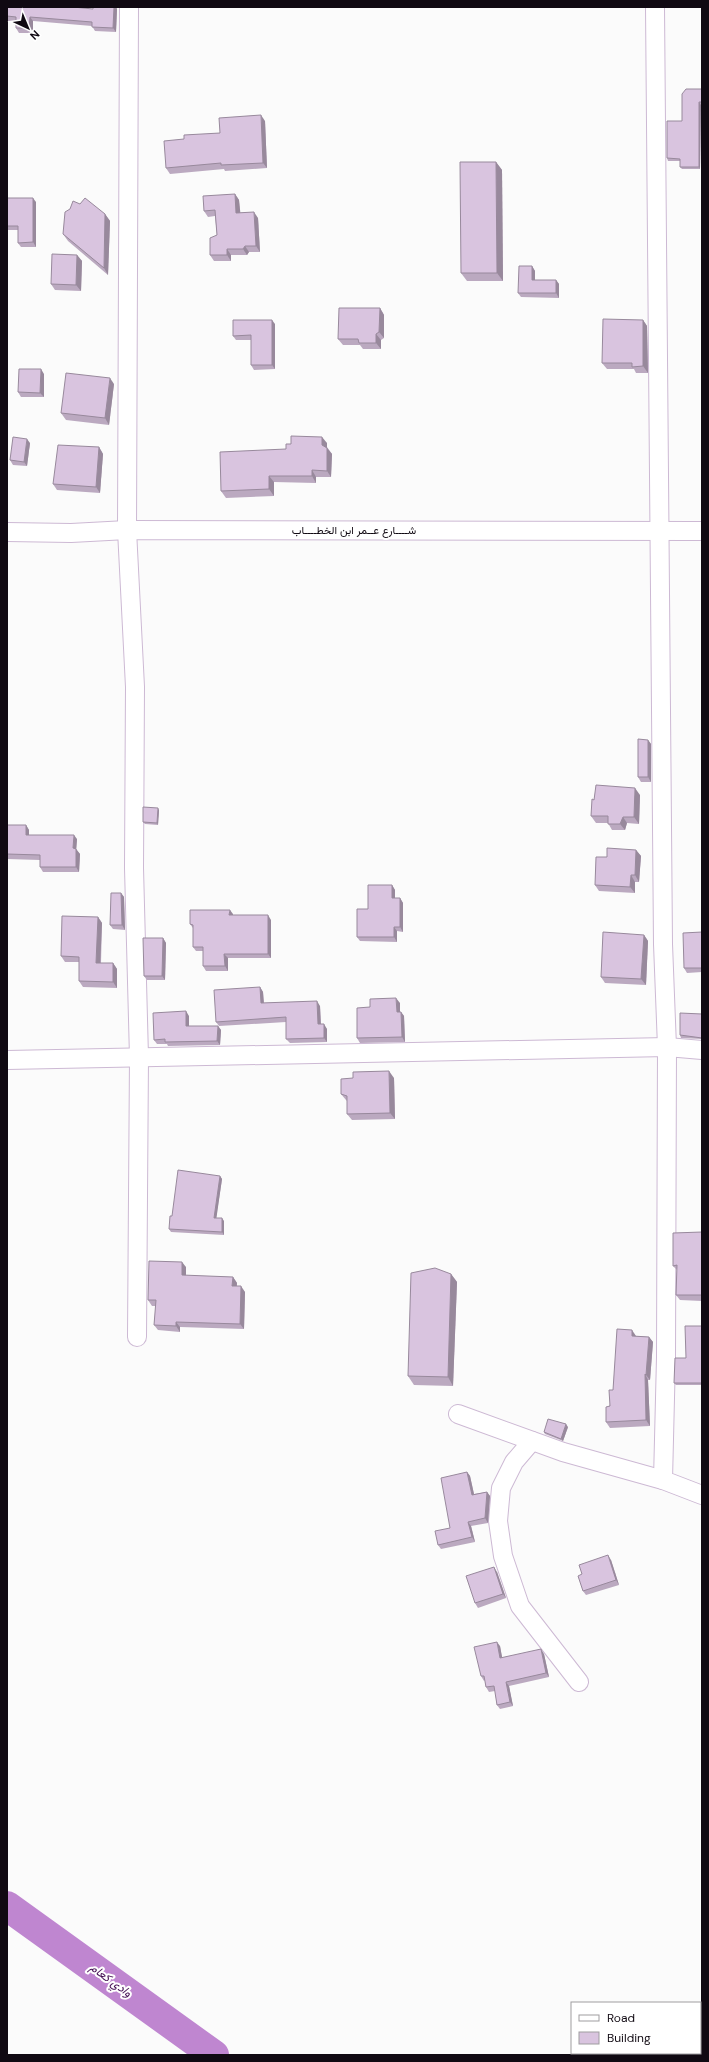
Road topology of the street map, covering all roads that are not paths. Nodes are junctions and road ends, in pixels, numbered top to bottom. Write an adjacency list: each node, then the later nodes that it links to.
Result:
1 (129, 7): 3 (street)
2 (655, 7): 4 (street)
3 (127, 530): 4 (street, شــــارع عــمر ابن الخطــــاب); 6 (street, شــــارع عــمر ابن الخطــــاب); 9 (street)
4 (660, 531): 5 (street, شــــارع عــمر ابن الخطــــاب); 7 (street)
5 (702, 531)
6 (7, 532)
7 (667, 1047): 8 (street); 9 (street); 14 (street)
8 (702, 1050)
9 (139, 1057): 10 (street); 11 (street)
10 (7, 1060)
11 (137, 1337)
12 (458, 1414): 13 (street)
13 (532, 1441): 14 (street); 16 (street)
14 (663, 1480): 15 (street)
15 (702, 1495)
16 (579, 1682)

